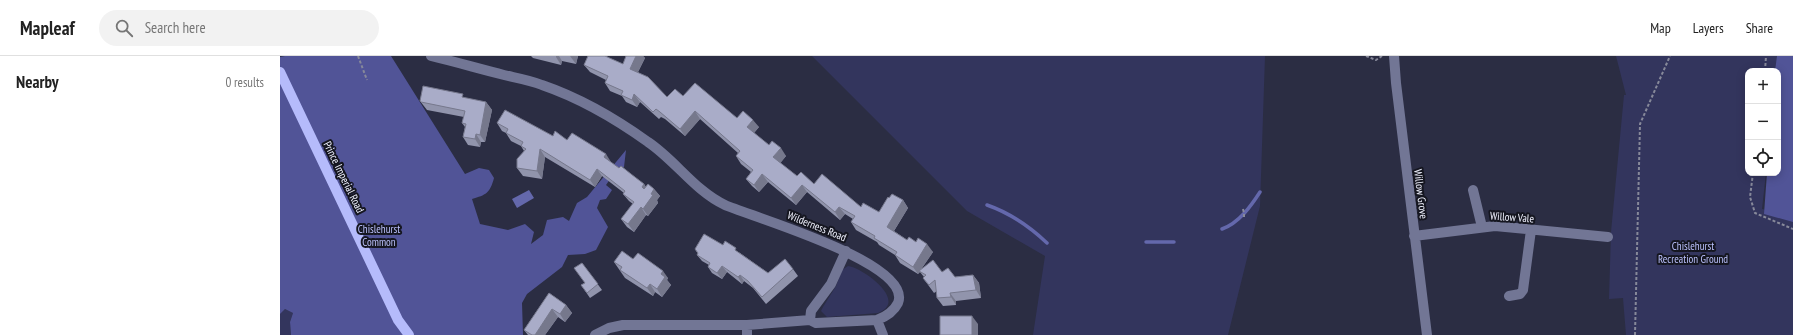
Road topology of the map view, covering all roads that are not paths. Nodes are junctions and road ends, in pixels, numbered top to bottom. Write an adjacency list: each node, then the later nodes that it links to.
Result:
1 (431, 56): 9 (street, Wilderness Road)
2 (1394, 56): 7 (street, Willow Grove)
3 (280, 72): 14 (main road, Prince Imperial Road)
4 (1473, 190): 5 (street)
5 (1482, 227): 6 (street, Willow Vale); 7 (street, Willow Vale)
6 (1531, 230): 8 (street, Willow Vale); 10 (street)
7 (1414, 236): 17 (street, Willow Grove)
8 (1608, 237)
9 (846, 251): 11 (street); 12 (street, Wilderness Road)
10 (1509, 296)
11 (810, 320): 12 (street, Wilderness Road); 13 (street, Wilderness Road)
12 (877, 320): 16 (street)
13 (747, 330): 15 (street, Wilderness Road)
14 (409, 335)
15 (596, 335)
16 (883, 335)
17 (1428, 335)

